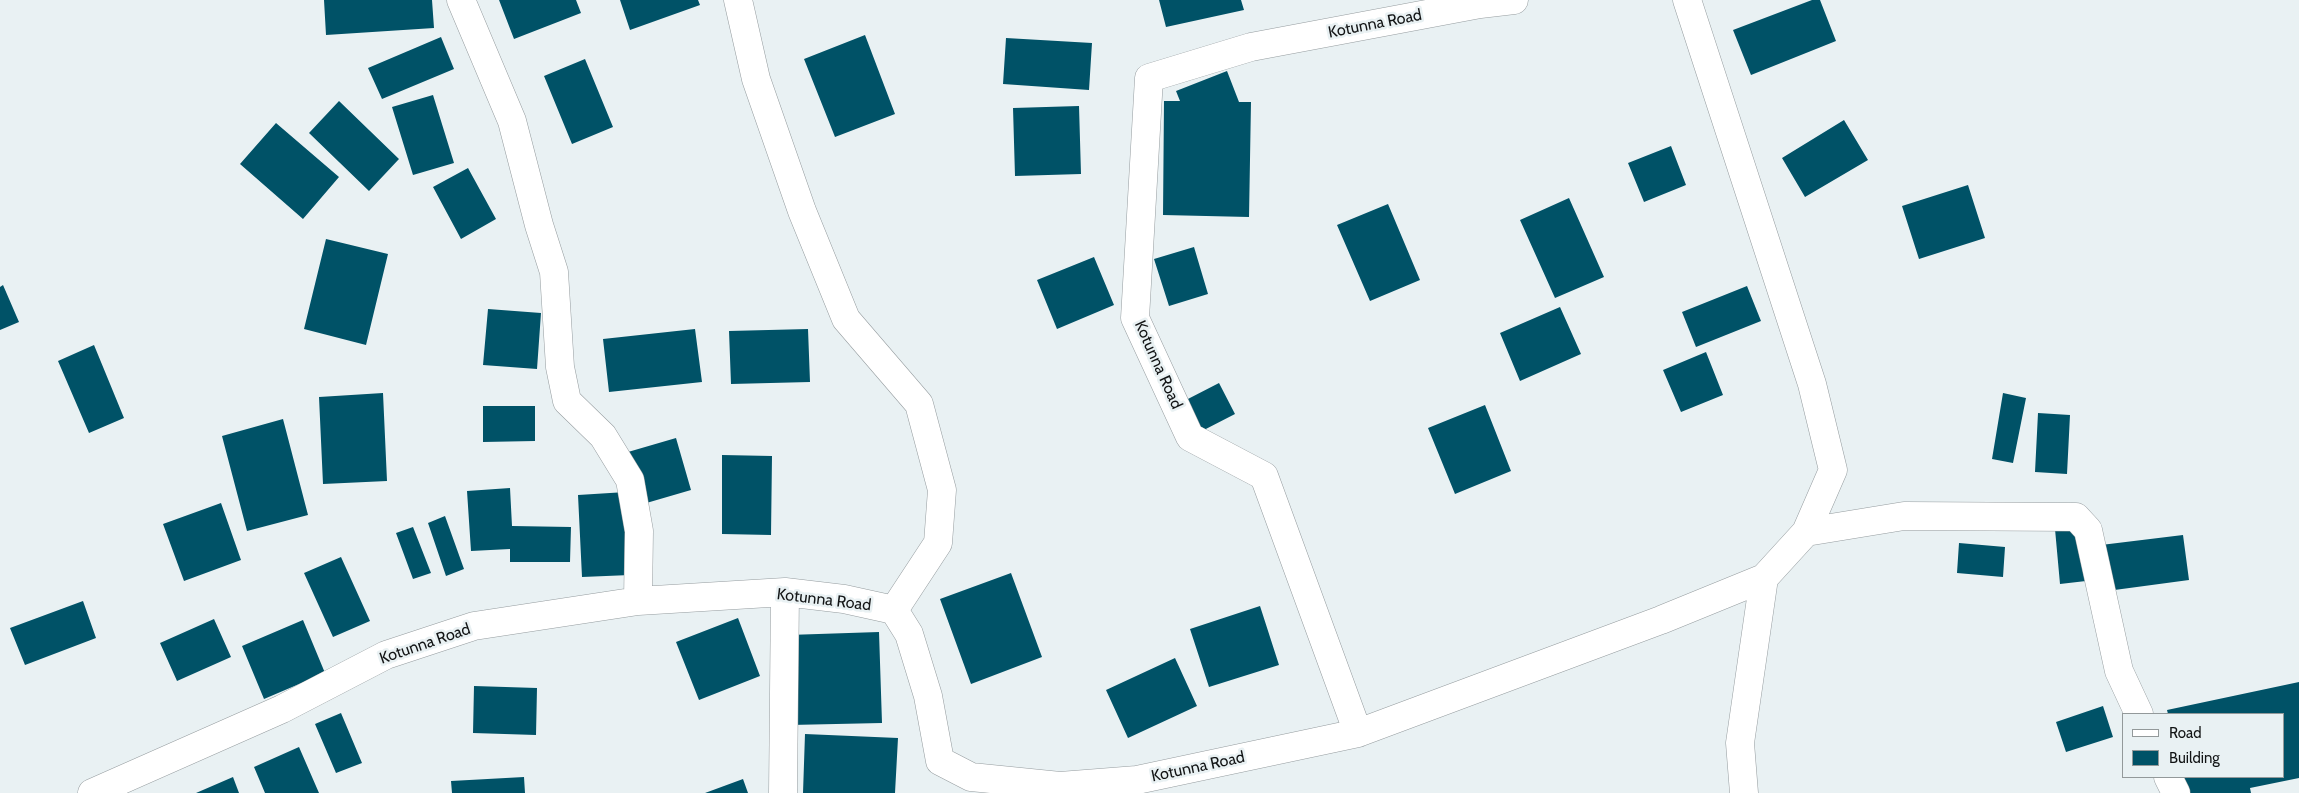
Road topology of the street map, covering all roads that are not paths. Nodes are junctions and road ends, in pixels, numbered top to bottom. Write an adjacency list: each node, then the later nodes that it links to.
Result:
1 (461, 0): 8 (street)
2 (738, 0): 9 (street)
3 (1514, 0): 11 (street, Kotunna Road)
4 (1687, 0): 5 (street)
5 (1806, 532): 6 (street); 10 (street)
6 (1764, 578): 11 (street); 15 (street)
7 (785, 592): 8 (street, Kotunna Road); 9 (street, Kotunna Road); 14 (street)
8 (638, 601): 13 (street, Kotunna Road)
9 (894, 610): 11 (street, Kotunna Road)
10 (2139, 713)
11 (1358, 732)
12 (2168, 778): 16 (street)
13 (92, 793)
14 (783, 793)
15 (1744, 793)
16 (2176, 793)

